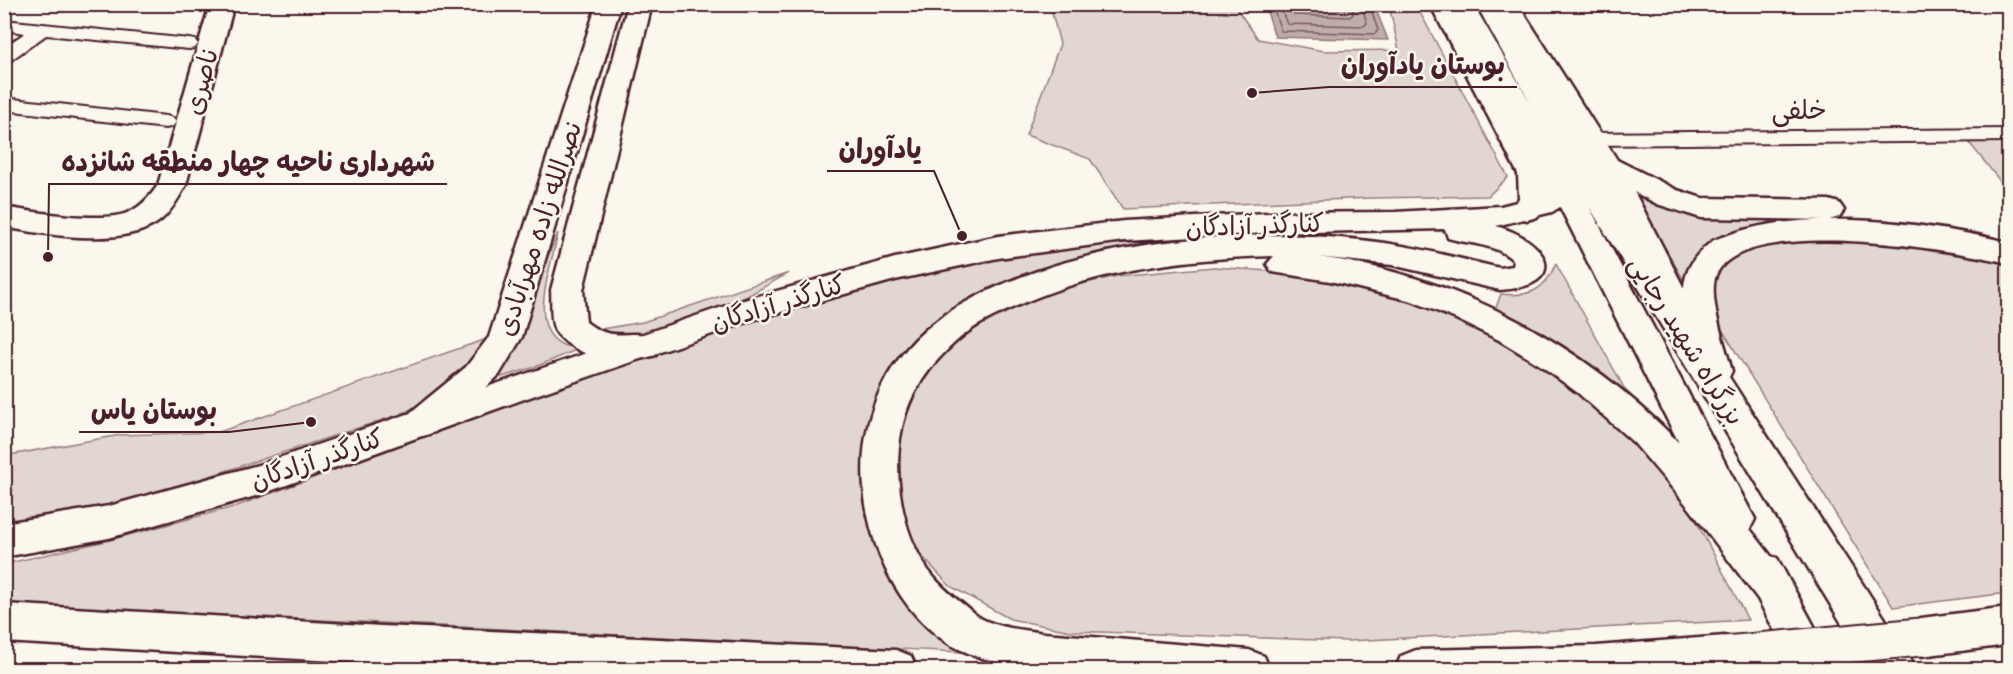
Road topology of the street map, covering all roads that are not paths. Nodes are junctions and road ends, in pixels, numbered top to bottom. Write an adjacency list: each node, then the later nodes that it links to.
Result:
1 (609, 4): 27 (main road, نصرالله زاده مهرآبادی)
2 (640, 4): 25 (main road, نصرالله زاده مهرآبادی)
3 (1442, 4): 19 (main road)
4 (1461, 4): 17 (main road, بزرگراه شهید رجایی)
5 (1488, 4): 26 (main road, بزرگراه شهید رجایی)
6 (1506, 4): 15 (main road)
7 (217, 5): 10 (main road, ناصری); 20 (main road, ناصری)
8 (4, 25): 9 (street)
9 (42, 29): 10 (street); 11 (street)
10 (189, 44): 13 (main road, ناصری)
11 (4, 56)
12 (4, 104): 13 (street)
13 (166, 122): 18 (main road, ناصری)
14 (2008, 135): 15 (street, خلفی)
15 (1591, 139): 16 (main road)
16 (1607, 166): 22 (main road); 26 (main road)
17 (1560, 177): 19 (main road, کنارگذر آزادگان); 29 (main road, بزرگراه شهید رجایی)
18 (4, 203)
19 (1527, 210): 21 (main road, کنارگذر آزادگان)
20 (4, 217)
21 (1395, 222): 24 (main road); 25 (main road, کنارگذر آزادگان)
22 (2008, 233)
23 (2008, 252): 26 (main road)
24 (1092, 268): 29 (main road); 33 (main road)
25 (644, 346): 27 (main road, کنارگذر آزادگان)
26 (1719, 393): 36 (main road, بزرگراه شهید رجایی)
27 (423, 422): 28 (main road, کنارگذر آزادگان)
28 (4, 540)
29 (1773, 588): 35 (main road, بزرگراه شهید رجایی)
30 (4, 623): 32 (main road)
31 (2008, 626): 34 (main road, bridge)
32 (896, 669)
33 (1249, 669)
34 (1416, 669)
35 (1817, 669)
36 (1894, 669)

